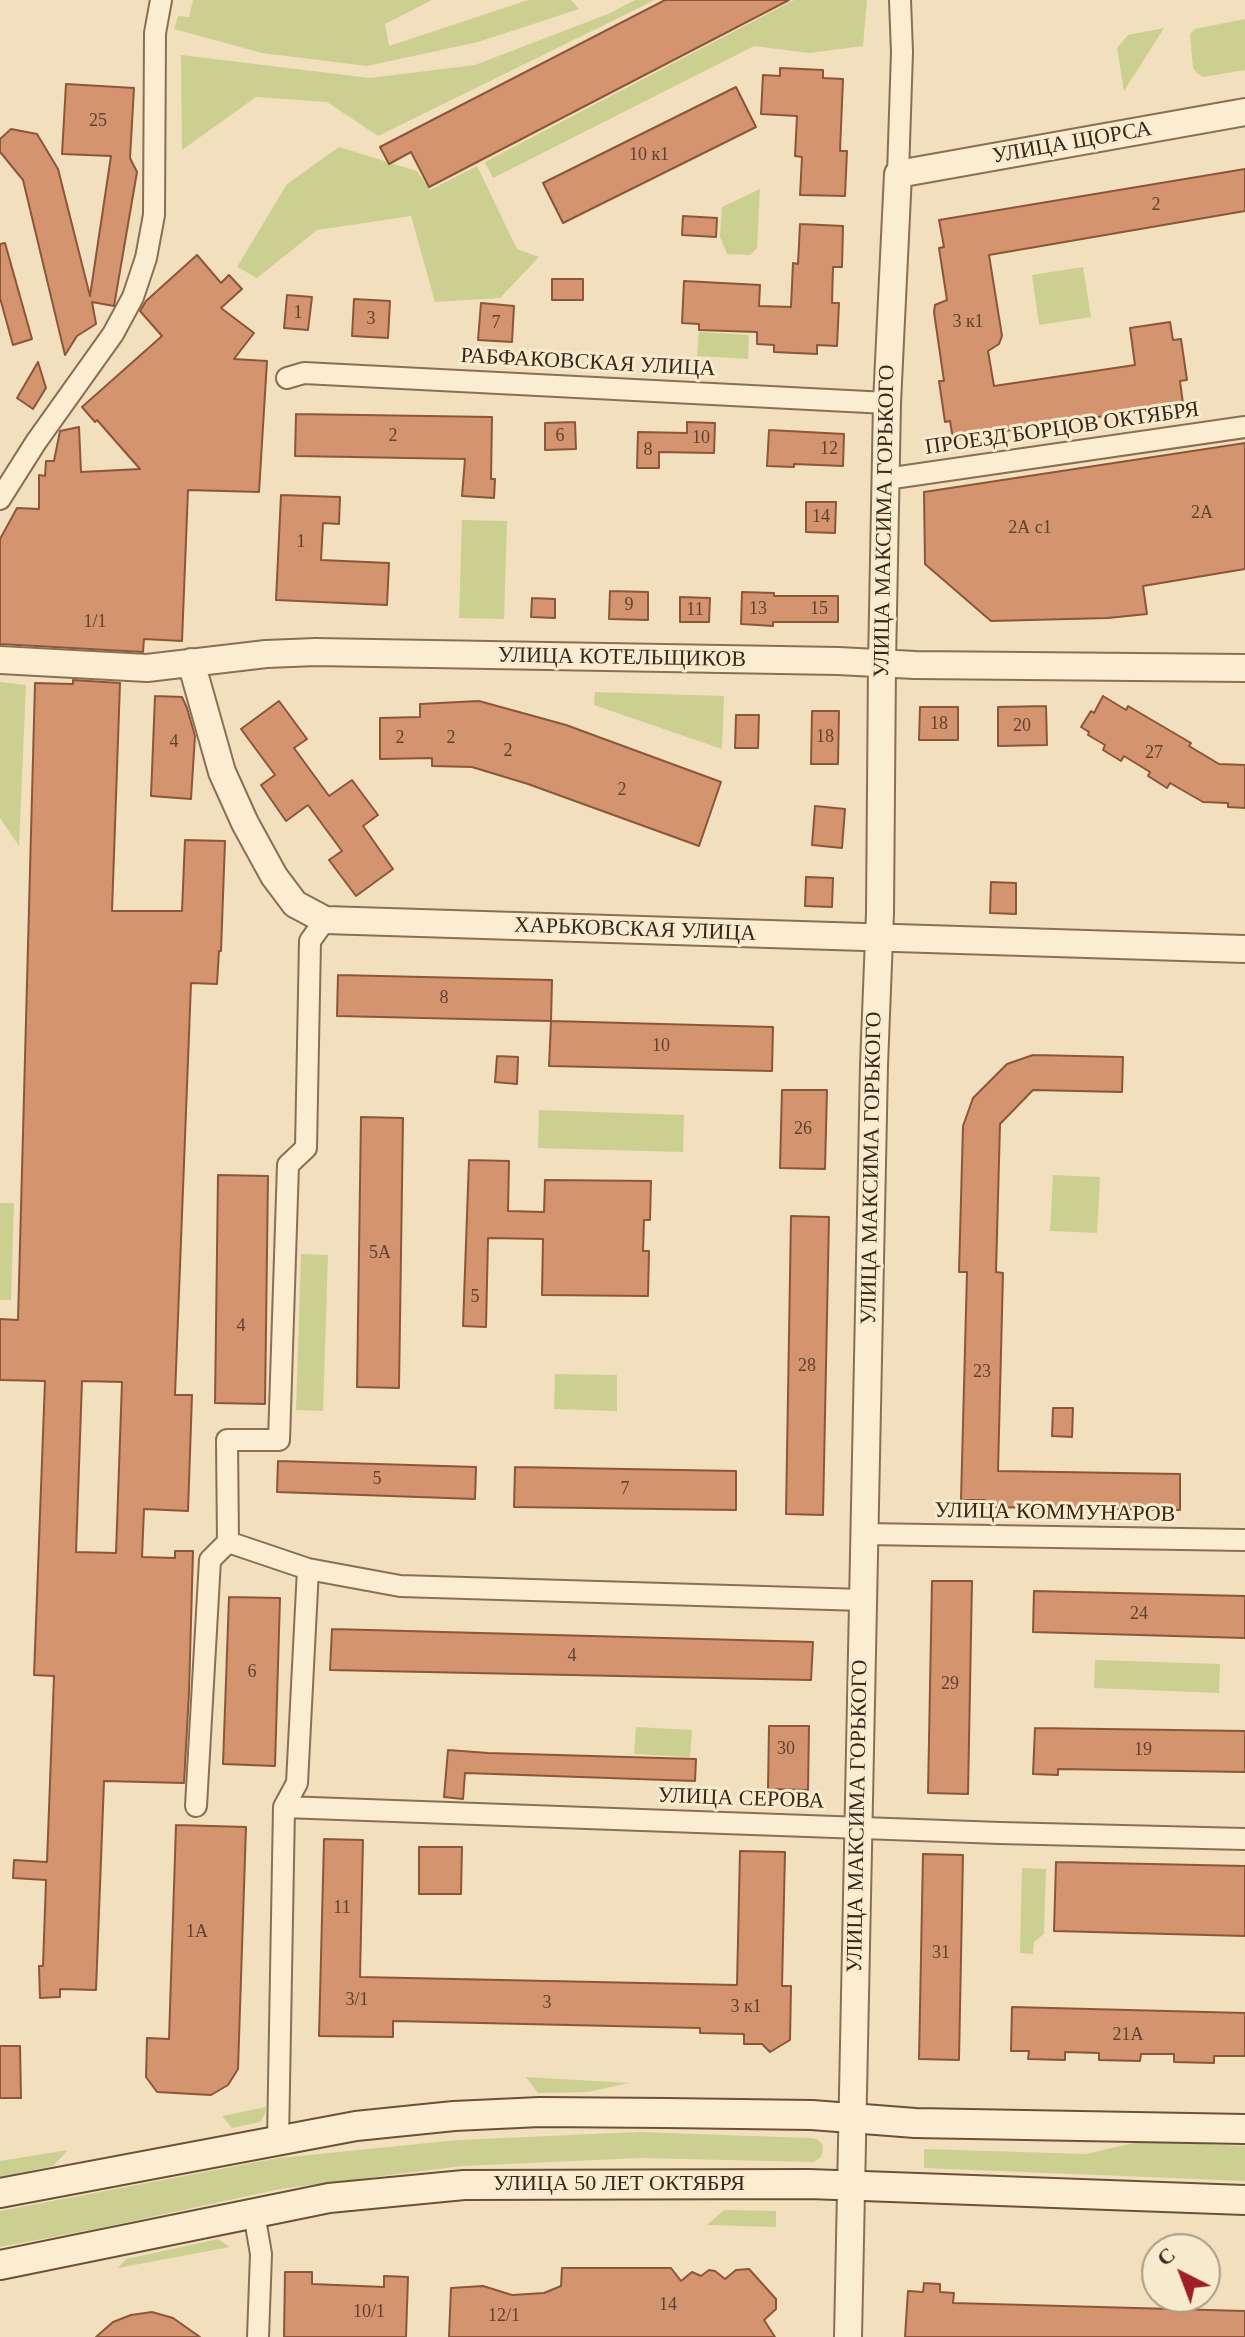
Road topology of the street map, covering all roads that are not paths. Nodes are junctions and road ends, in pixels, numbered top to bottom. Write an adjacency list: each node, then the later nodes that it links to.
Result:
1 (161, 0): 9 (street)
2 (900, 0): 4 (street, УЛИЦА МАКСИМА ГОРЬКОГО)
3 (1245, 112): 4 (street, УЛИЦА ЩОРСА)
4 (898, 174): 6 (street, УЛИЦА МАКСИМА ГОРЬКОГО)
5 (287, 378): 6 (street, РАБФАКОВСКАЯ УЛИЦА)
6 (887, 403): 8 (street, УЛИЦА МАКСИМА ГОРЬКОГО)
7 (1245, 427): 8 (street, ПРОЕЗД БОРЦОВ ОКТЯБРЯ)
8 (886, 479): 12 (street, УЛИЦА МАКСИМА ГОРЬКОГО)
9 (0, 499)
10 (0, 660): 11 (street, УЛИЦА КОТЕЛЬЩИКОВ)
11 (191, 662): 12 (street, УЛИЦА КОТЕЛЬЩИКОВ); 14 (street, ХАРЬКОВСКАЯ УЛИЦА)
12 (882, 664): 13 (street, УЛИЦА КОТЕЛЬЩИКОВ); 15 (street, УЛИЦА МАКСИМА ГОРЬКОГО)
13 (1245, 668)
14 (325, 920): 15 (street, ХАРЬКОВСКАЯ УЛИЦА); 19 (street)
15 (879, 938): 16 (street, ХАРЬКОВСКАЯ УЛИЦА); 17 (street, УЛИЦА МАКСИМА ГОРЬКОГО)
16 (1245, 949)
17 (864, 1534): 18 (street, УЛИЦА КОММУНАРОВ); 21 (street, УЛИЦА МАКСИМА ГОРЬКОГО)
18 (1245, 1540)
19 (228, 1542): 20 (street); 22 (street)
20 (308, 1569): 21 (street); 23 (street)
21 (863, 1600): 24 (street, УЛИЦА МАКСИМА ГОРЬКОГО)
22 (196, 1806)
23 (284, 1807): 24 (street, УЛИЦА СЕРОВА); 28 (street)
24 (858, 1828): 25 (street, УЛИЦА СЕРОВА); 26 (street, УЛИЦА МАКСИМА ГОРЬКОГО)
25 (1245, 1839)
26 (853, 2120): 27 (main road); 28 (main road); 29 (street, УЛИЦА МАКСИМА ГОРЬКОГО)
27 (1245, 2129)
28 (278, 2140): 30 (main road)
29 (852, 2185): 31 (main road, УЛИЦА 50 ЛЕТ ОКТЯБРЯ); 32 (main road, УЛИЦА 50 ЛЕТ ОКТЯБРЯ); 35 (street, УЛИЦА МАКСИМА ГОРЬКОГО)
30 (0, 2193)
31 (1245, 2200)
32 (254, 2213): 33 (main road, УЛИЦА 50 ЛЕТ ОКТЯБРЯ); 34 (street)
33 (0, 2265)
34 (258, 2337)
35 (848, 2337)

